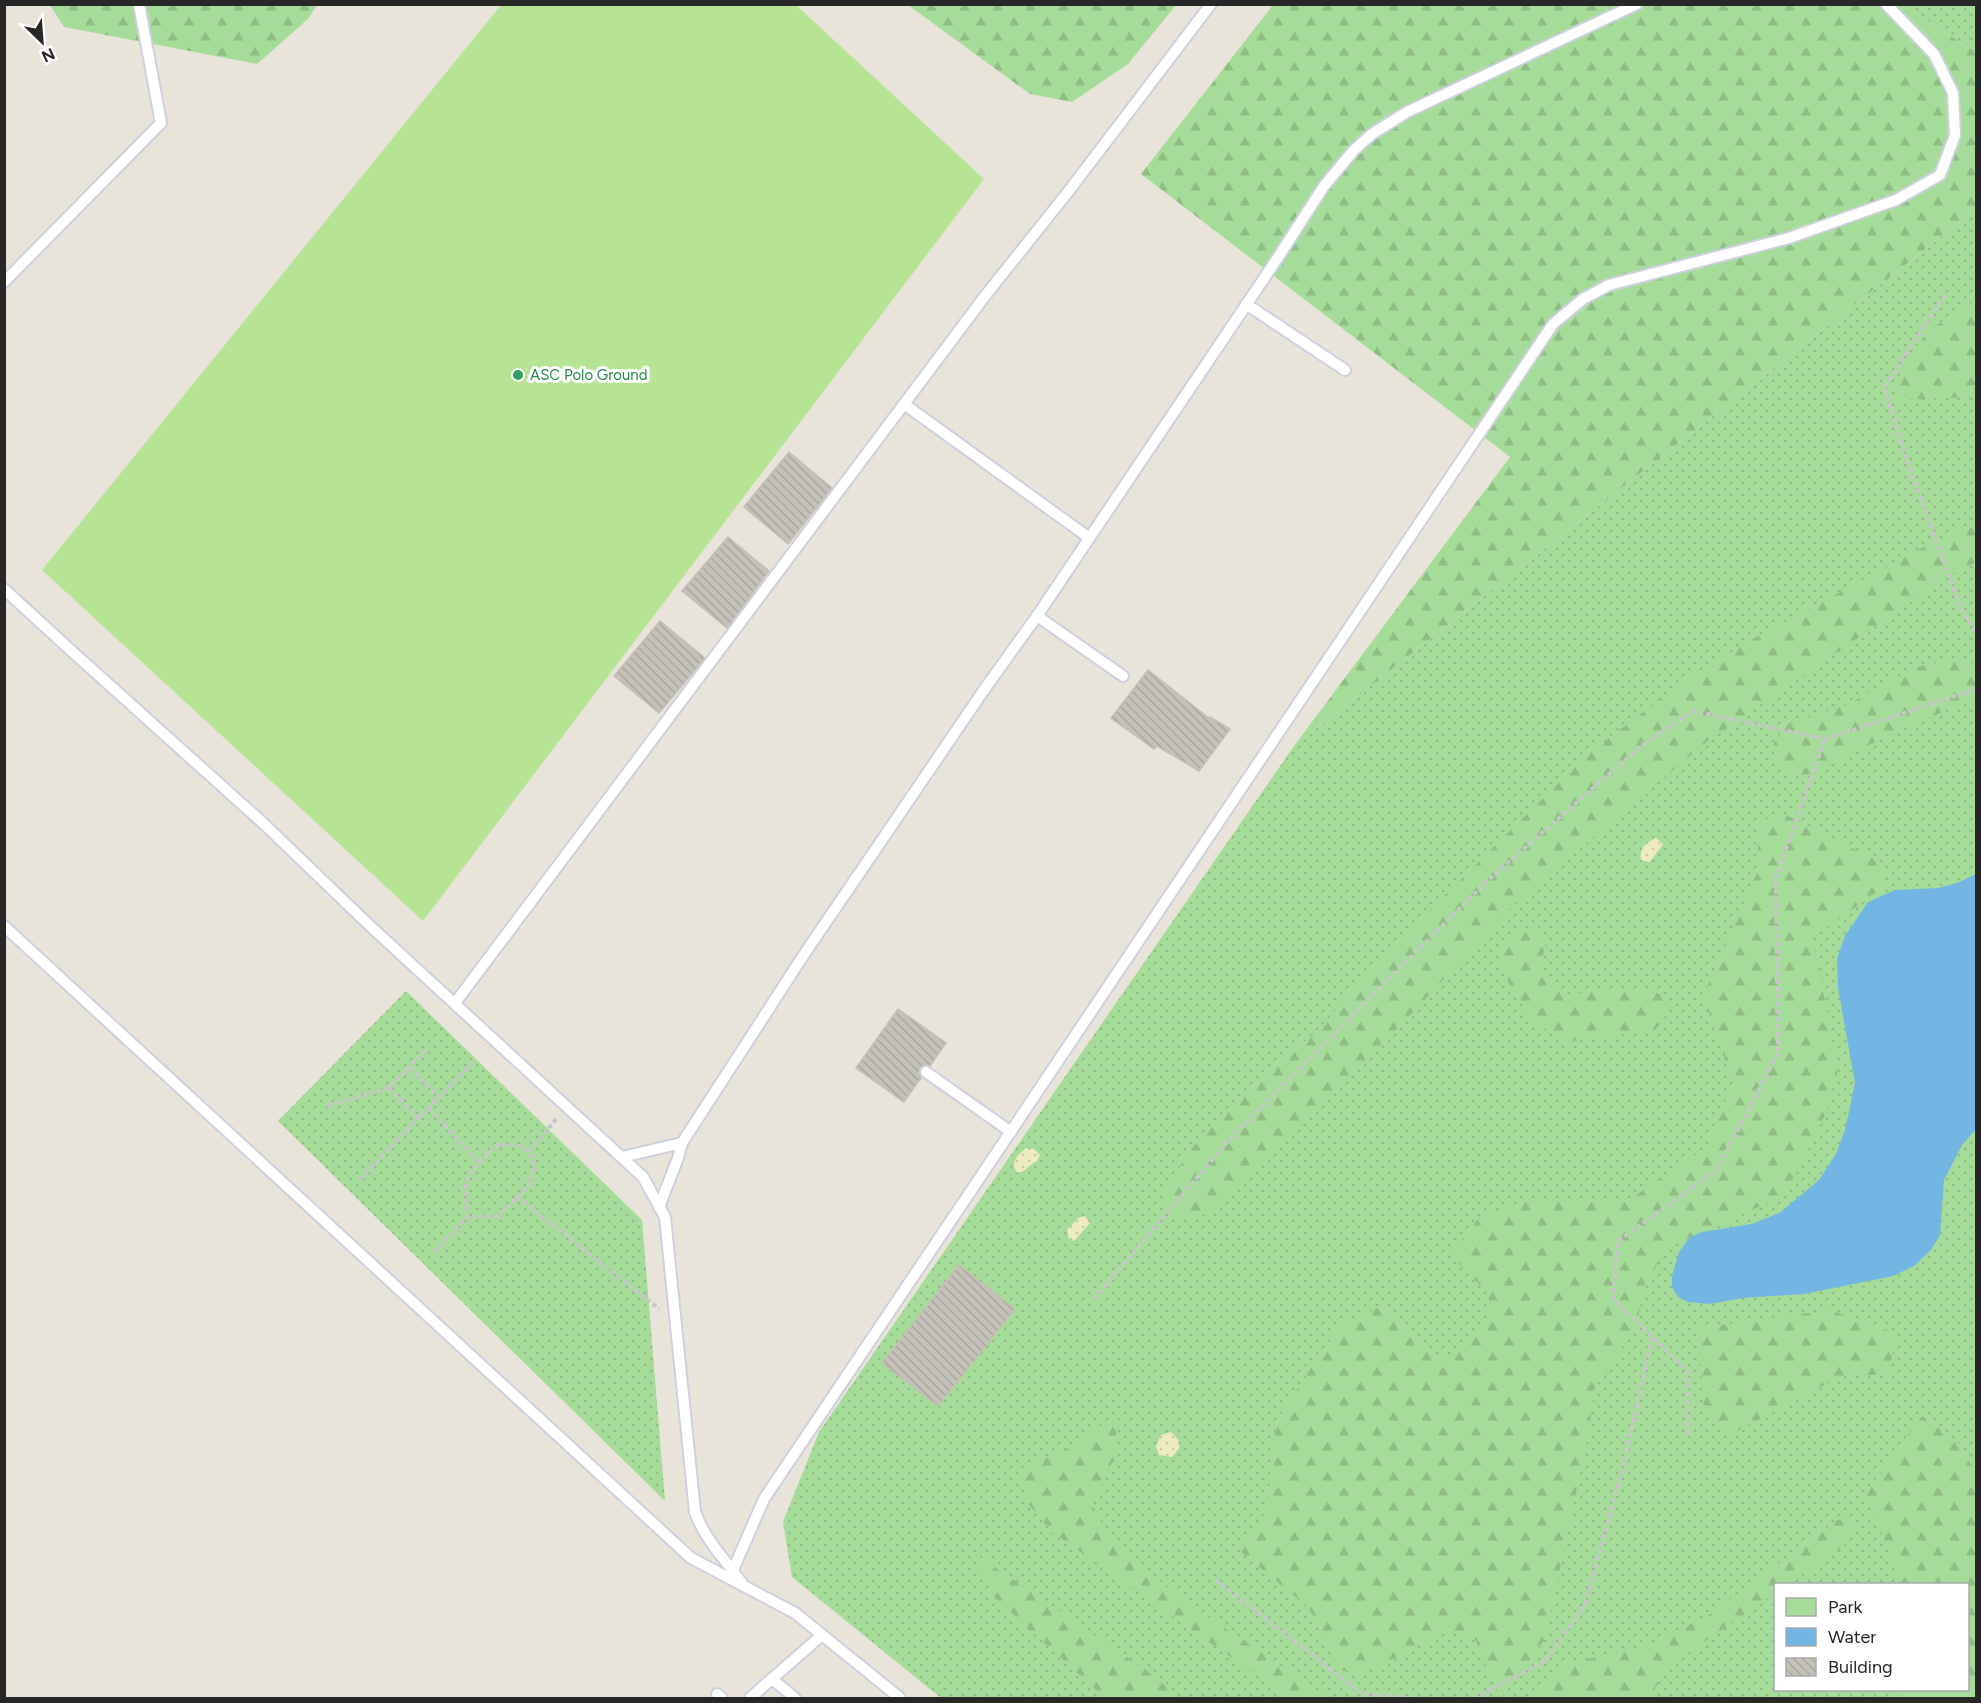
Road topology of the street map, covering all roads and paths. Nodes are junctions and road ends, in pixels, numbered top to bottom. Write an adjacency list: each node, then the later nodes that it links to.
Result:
1 (139, 4): 5 (lane)
2 (1210, 4): 9 (lane)
3 (1637, 4): 7 (lane)
4 (1886, 4): 29 (lane)
5 (4, 282)
6 (1946, 295): 13 (path)
7 (1246, 304): 8 (lane); 10 (lane)
8 (1345, 370)
9 (904, 404): 10 (lane); 18 (lane)
10 (1088, 537): 12 (lane)
11 (4, 588): 18 (lane)
12 (1037, 616): 14 (lane); 30 (lane)
13 (1977, 633)
14 (1123, 676)
15 (1977, 689): 16 (path)
16 (1825, 739): 39 (path); 41 (path)
17 (4, 926): 45 (lane)
18 (455, 1004): 26 (lane)
19 (427, 1048): 21 (path)
20 (474, 1062): 24 (path)
21 (410, 1068): 23 (path); 24 (path)
22 (926, 1072): 29 (lane)
23 (389, 1088): 25 (path); 28 (path)
24 (439, 1098): 27 (path)
25 (327, 1106)
26 (567, 1106): 31 (path); 32 (lane)
27 (429, 1108): 28 (path); 33 (path)
28 (418, 1119): 34 (path)
29 (1011, 1132): 43 (lane)
30 (682, 1143): 32 (lane); 36 (lane)
31 (529, 1151): 33 (path); 35 (path)
32 (622, 1157): 36 (lane)
33 (478, 1161): 37 (path)
34 (360, 1179)
35 (517, 1197): 37 (path); 40 (path)
36 (659, 1207): 40 (lane)
37 (467, 1217): 38 (path)
38 (435, 1252)
39 (1094, 1299)
40 (676, 1322): 43 (lane)
41 (1652, 1337): 42 (path); 52 (path)
42 (1688, 1434)
43 (733, 1570): 45 (lane)
44 (1216, 1580): 51 (path)
45 (744, 1586): 46 (lane)
46 (822, 1635): 47 (lane); 50 (lane)
47 (772, 1679): 48 (lane); 49 (lane)
48 (750, 1698)
49 (795, 1698)
50 (900, 1698)
51 (1413, 1698)
52 (1474, 1698)

